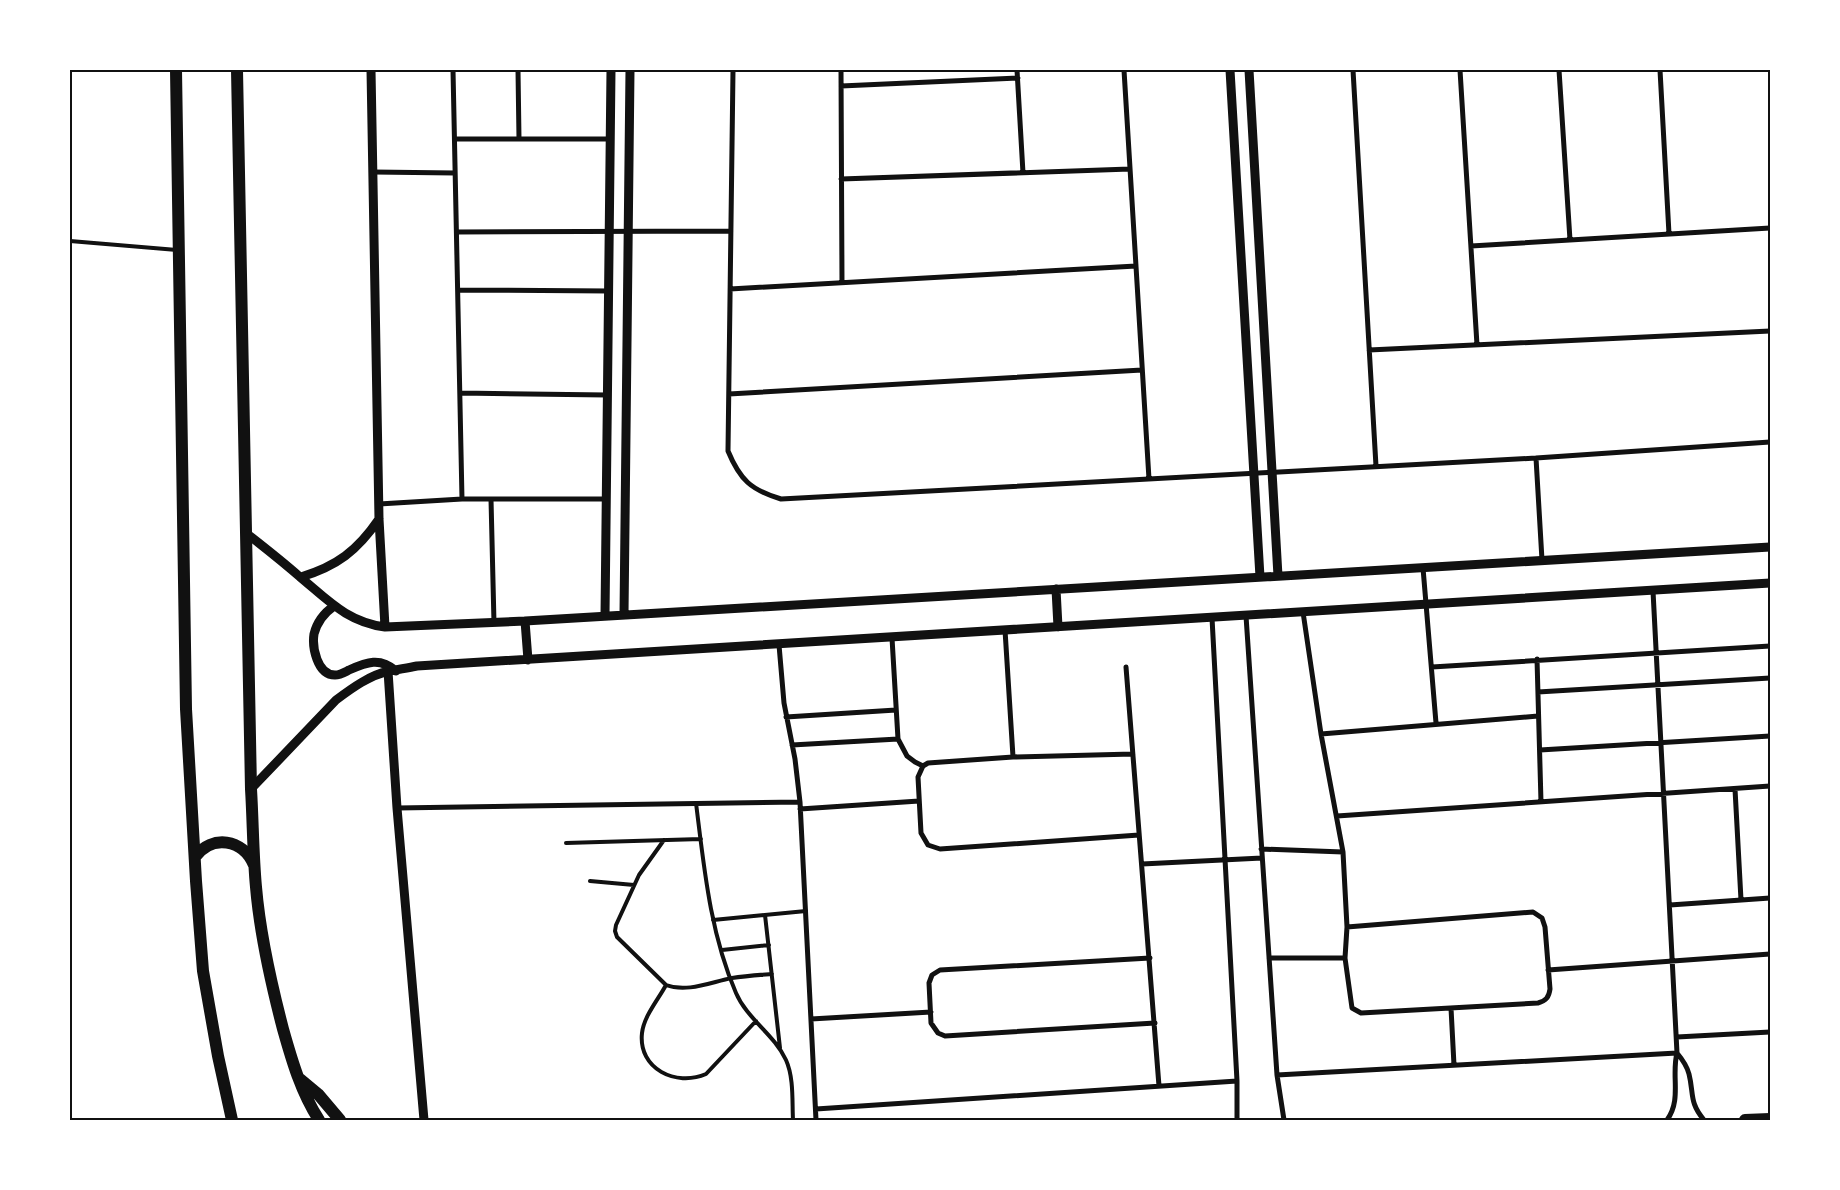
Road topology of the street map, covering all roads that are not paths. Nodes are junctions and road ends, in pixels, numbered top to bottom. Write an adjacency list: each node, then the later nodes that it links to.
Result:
1 (176, 70): 37 (main road)
2 (237, 70): 61 (main road)
3 (371, 70): 24 (street)
4 (453, 70): 22 (street)
5 (518, 70): 20 (street)
6 (611, 70): 21 (street)
7 (630, 70): 31 (street)
8 (733, 70): 32 (street)
9 (841, 70): 19 (street)
10 (1017, 70): 18 (street)
11 (1124, 70): 23 (street)
12 (1230, 70): 54 (street)
13 (1248, 70): 53 (street)
14 (1352, 70): 45 (street)
15 (1460, 70): 36 (street)
16 (1560, 70): 34 (street)
17 (1660, 70): 33 (street)
18 (1018, 78): 19 (street); 26 (street)
19 (841, 86): 27 (street)
20 (519, 139): 21 (street); 22 (street)
21 (610, 139): 30 (street)
22 (454, 140): 25 (street)
23 (1130, 169): 26 (street); 38 (street)
24 (372, 172): 25 (street); 59 (street)
25 (455, 173): 29 (street)
26 (1023, 173): 27 (street)
27 (841, 179): 39 (street)
28 (1770, 228): 33 (street)
29 (457, 232): 30 (street); 41 (street)
30 (609, 232): 31 (street); 42 (street)
31 (628, 232): 32 (street); 74 (street)
32 (731, 232): 40 (street)
33 (1669, 234): 34 (street)
34 (1570, 240): 36 (street)
35 (70, 241): 37 (lane)
36 (1471, 246): 44 (street)
37 (179, 250): 125 (main road)
38 (1136, 266): 39 (street); 46 (street)
39 (842, 283): 40 (street)
40 (730, 289): 48 (street)
41 (458, 290): 42 (street); 47 (street)
42 (609, 291): 49 (street)
43 (1770, 331): 44 (street)
44 (1477, 345): 45 (street)
45 (1369, 350): 52 (street)
46 (1142, 370): 48 (street); 55 (street)
47 (460, 393): 49 (street); 57 (street)
48 (728, 394): 55 (street)
49 (607, 395): 58 (street)
50 (1770, 442): 51 (street)
51 (1536, 458): 52 (street); 63 (street)
52 (1376, 466): 53 (street)
53 (1272, 473): 54 (street); 65 (street)
54 (1254, 474): 55 (street); 67 (street)
55 (1149, 479)
56 (491, 498): 57 (street); 58 (street); 79 (street)
57 (462, 499): 59 (street)
58 (606, 499): 75 (street)
59 (379, 504): 60 (street)
60 (379, 520): 66 (street); 80 (street)
61 (246, 533): 66 (street); 109 (main road)
62 (1770, 547): 63 (street)
63 (1542, 560): 64 (street)
64 (1423, 568): 65 (street); 71 (street)
65 (1278, 576): 67 (street)
66 (301, 577): 72 (street)
67 (1260, 577): 69 (street)
68 (1770, 583): 70 (street)
69 (1056, 589): 74 (street); 81 (street)
70 (1653, 590): 71 (street); 86 (street)
71 (1426, 605): 73 (street); 90 (street)
72 (334, 606): 80 (street); 91 (street)
73 (1303, 612): 76 (street); 99 (street)
74 (624, 615): 75 (street)
75 (605, 616): 78 (street)
76 (1246, 616): 77 (street); 123 (street)
77 (1212, 618): 81 (street); 127 (street)
78 (525, 621): 79 (street); 87 (street)
79 (494, 623): 80 (street)
80 (385, 626)
81 (1058, 627): 82 (street)
82 (1005, 630): 83 (street); 106 (street)
83 (892, 638): 84 (street); 95 (street)
84 (780, 645): 87 (street); 97 (street)
85 (1770, 646): 86 (street)
86 (1656, 652): 88 (street); 93 (street)
87 (528, 660): 91 (street)
88 (1537, 660): 90 (street); 94 (street)
89 (1126, 667): 105 (street)
90 (1432, 667): 98 (street)
91 (392, 671): 109 (street); 116 (street)
92 (1770, 678): 93 (street)
93 (1658, 685): 94 (street); 102 (street)
94 (1538, 692): 96 (street)
95 (896, 710): 97 (street); 101 (street)
96 (1538, 716): 98 (street); 104 (street)
97 (786, 717): 103 (street)
98 (1436, 723): 99 (street)
99 (1321, 734): 118 (street)
100 (1770, 736): 102 (street)
101 (898, 739): 103 (street); 107 (street)
102 (1661, 743): 104 (street); 111 (street)
103 (792, 745): 113 (street)
104 (1540, 750): 114 (street)
105 (1133, 754): 106 (street); 119 (street)
106 (1013, 757): 107 (street)
107 (923, 766): 112 (street)
108 (1770, 786): 110 (street)
109 (251, 789): 129 (main road)
110 (1735, 789): 111 (street); 133 (street)
111 (1664, 794): 114 (street); 134 (street)
112 (919, 801): 117 (street); 119 (street)
113 (800, 802): 115 (street); 117 (street)
114 (1541, 802): 118 (street)
115 (696, 803): 116 (street); 120 (lane)
116 (397, 808): 169 (street)
117 (800, 809): 135 (street)
118 (1337, 816): 124 (street)
119 (1139, 835): 128 (street)
120 (701, 839): 121 (lane); 137 (lane)
121 (664, 840): 122 (lane); 131 (lane)
122 (566, 842)
123 (1261, 849): 124 (street); 126 (street)
124 (1342, 852): 138 (street)
125 (194, 857): 129 (main road); 166 (main road)
126 (1262, 858): 127 (street); 143 (street)
127 (1224, 860): 128 (street); 162 (street)
128 (1142, 864): 142 (street)
129 (254, 865): 161 (main road)
130 (590, 881): 131 (lane)
131 (634, 884): 149 (lane)
132 (1770, 898): 133 (street)
133 (1741, 900): 134 (street)
134 (1670, 905): 145 (street)
135 (806, 911): 136 (lane); 152 (street)
136 (765, 915): 137 (lane); 139 (lane)
137 (713, 920): 140 (lane)
138 (1347, 927): 144 (street); 146 (street)
139 (769, 945): 140 (lane); 147 (lane)
140 (722, 950): 148 (lane)
141 (1770, 954): 145 (street)
142 (1150, 958): 151 (street); 154 (street)
143 (1269, 958): 144 (street); 160 (street)
144 (1345, 958): 150 (street)
145 (1673, 961): 146 (street); 156 (street)
146 (1548, 970): 150 (street)
147 (772, 974): 148 (lane); 157 (lane)
148 (731, 978): 149 (lane); 153 (lane)
149 (666, 985): 153 (lane)
150 (1452, 1008): 159 (street)
151 (931, 1012): 152 (street); 154 (street)
152 (811, 1019): 164 (street)
153 (756, 1021): 157 (lane)
154 (1155, 1023): 163 (street)
155 (1770, 1032): 156 (street)
156 (1677, 1037): 158 (street)
157 (780, 1050): 170 (lane)
158 (1678, 1053): 159 (street); 174 (street); 175 (street)
159 (1454, 1065): 160 (street)
160 (1277, 1075): 173 (street)
161 (297, 1076): 167 (main road); 168 (main road)
162 (1237, 1081): 163 (street); 172 (street)
163 (1160, 1086): 164 (street)
164 (816, 1109): 171 (street)
165 (1770, 1119): 176 (main road)
166 (232, 1120)
167 (319, 1120)
168 (340, 1120)
169 (424, 1120)
170 (793, 1120)
171 (816, 1120)
172 (1237, 1120)
173 (1284, 1120)
174 (1667, 1120)
175 (1704, 1120)
176 (1745, 1120)

